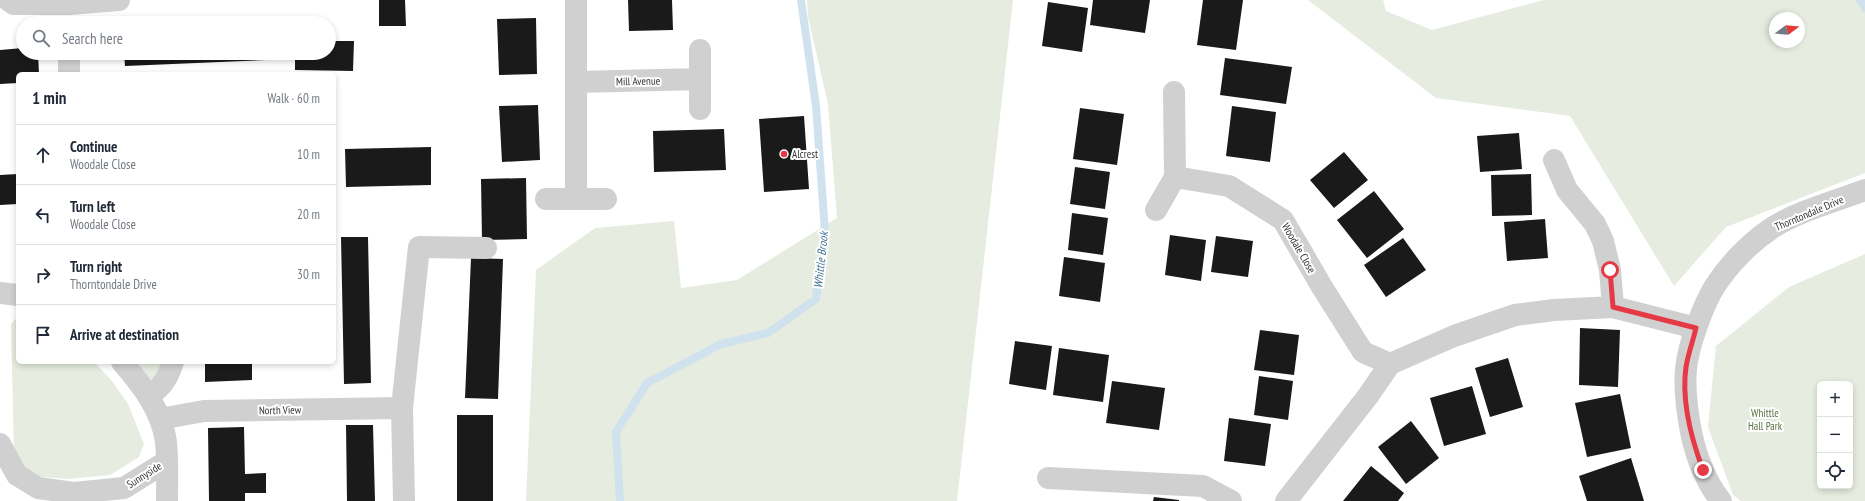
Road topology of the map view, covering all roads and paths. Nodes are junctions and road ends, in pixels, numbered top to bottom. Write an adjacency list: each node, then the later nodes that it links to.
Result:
1 (8, 0): 4 (street)
2 (119, 0): 4 (street)
3 (576, 0): 9 (street)
4 (69, 13)
5 (700, 50): 8 (street)
6 (69, 60): 7 (street)
7 (70, 72)
8 (700, 79): 9 (street, Mill Avenue); 11 (street)
9 (578, 82): 16 (street)
10 (1174, 92): 13 (street)
11 (700, 109)
12 (1554, 160): 22 (street)
13 (1175, 177): 18 (street); 26 (street, Woodale Close)
14 (1865, 190): 23 (street, Thorntondale Drive)
15 (546, 199): 16 (street)
16 (576, 199): 17 (street)
17 (606, 199)
18 (1156, 210)
19 (486, 248): 28 (street)
20 (0, 293): 21 (street)
21 (16, 295)
22 (1613, 307): 23 (street); 26 (street)
23 (1696, 328): 37 (street, Thorntondale Drive)
24 (124, 364): 27 (street)
25 (171, 364): 27 (street)
26 (1390, 364): 36 (street)
27 (149, 395): 29 (street)
28 (402, 408): 29 (street, North View); 34 (street)
29 (160, 419): 31 (street)
30 (0, 444): 31 (street, Sunnyside)
31 (167, 461): 33 (street)
32 (1048, 478): 35 (street)
33 (167, 501)
34 (404, 501)
35 (1231, 501)
36 (1286, 501)
37 (1721, 501)

